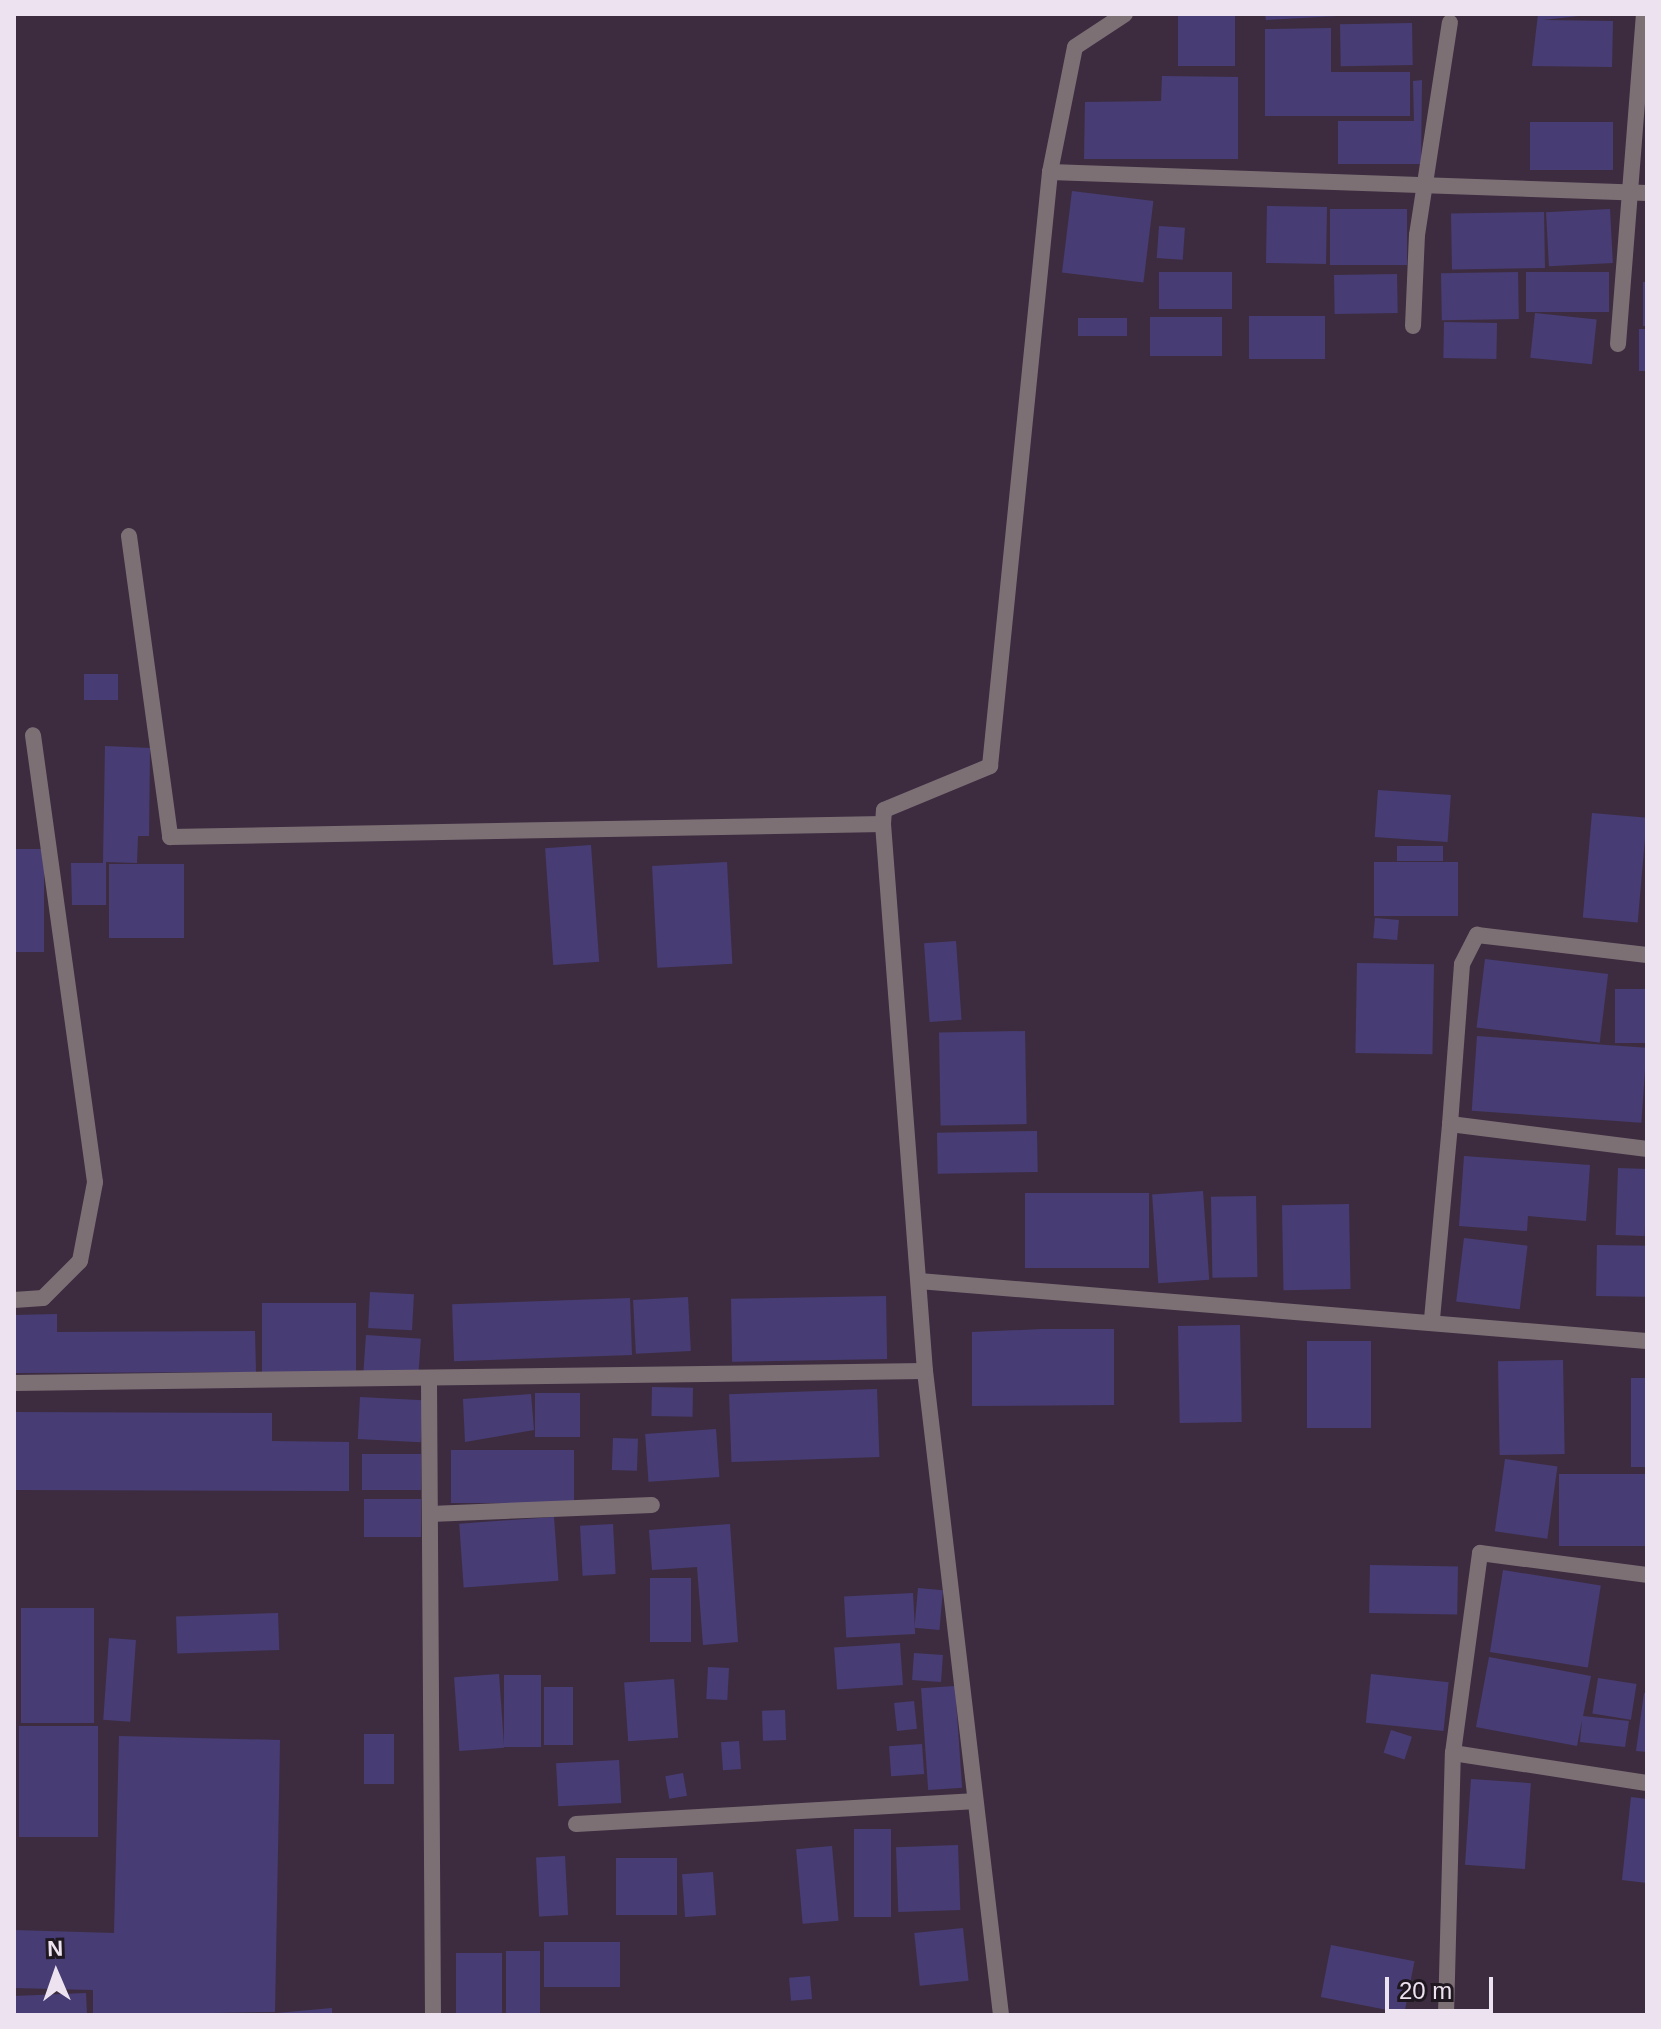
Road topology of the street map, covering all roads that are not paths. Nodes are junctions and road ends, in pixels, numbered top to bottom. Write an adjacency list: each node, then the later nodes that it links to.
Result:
1 (1125, 14): 4 (street)
2 (1644, 14): 6 (street)
3 (1450, 23): 5 (street)
4 (1050, 172): 5 (street); 11 (street)
5 (1427, 189): 6 (street); 7 (street)
6 (1640, 193): 8 (street)
7 (1413, 326)
8 (1618, 344)
9 (129, 536): 11 (street)
10 (33, 735): 16 (street)
11 (883, 824): 15 (street)
12 (1647, 955): 13 (street)
13 (1450, 1124): 14 (street); 17 (street)
14 (1647, 1149)
15 (919, 1281): 17 (street); 19 (street)
16 (14, 1300)
17 (1432, 1319): 18 (street)
18 (1647, 1341)
19 (925, 1371): 20 (street); 27 (street)
20 (429, 1381): 21 (street); 23 (street)
21 (14, 1383)
22 (652, 1505): 23 (street)
23 (430, 1514): 29 (street)
24 (1647, 1575): 25 (street)
25 (1453, 1753): 26 (street); 31 (street)
26 (1647, 1783)
27 (972, 1801): 28 (street); 30 (street)
28 (576, 1824)
29 (433, 2015)
30 (1001, 2015)
31 (1446, 2015)

